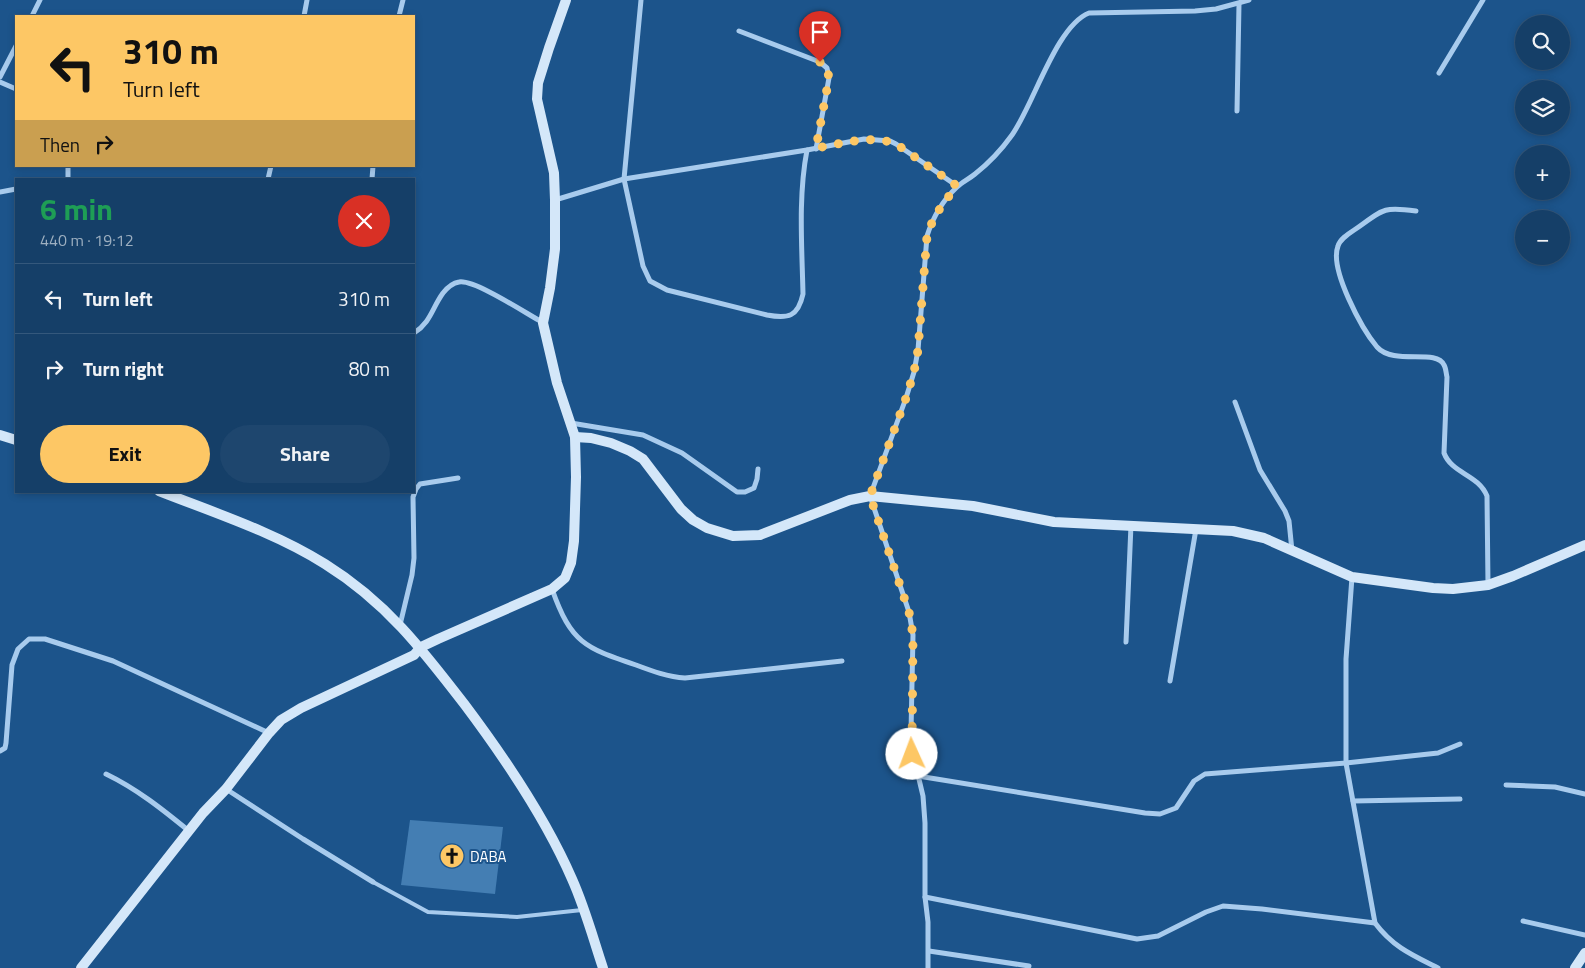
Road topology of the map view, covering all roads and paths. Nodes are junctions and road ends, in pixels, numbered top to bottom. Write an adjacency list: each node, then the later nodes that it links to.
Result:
1 (40, 0): 9 (street)
2 (307, 0): 10 (street)
3 (403, 0): 11 (street)
4 (566, 0): 25 (street)
5 (642, 0): 21 (street)
6 (1249, 0): 8 (street)
7 (1483, 0): 14 (street)
8 (1239, 4): 18 (street); 22 (street)
9 (32, 15)
10 (304, 15)
11 (399, 15)
12 (739, 32): 19 (street)
13 (15, 48): 15 (street)
14 (1438, 73)
15 (0, 77)
16 (0, 82): 17 (street)
17 (15, 89)
18 (1237, 111)
19 (816, 148): 20 (street); 22 (street)
20 (807, 150): 21 (street); 21 (street)
21 (624, 179): 25 (street)
22 (957, 186): 39 (street)
23 (15, 189): 24 (street)
24 (0, 192)
25 (555, 200): 27 (street)
26 (1416, 211): 45 (street)
27 (543, 322): 28 (street); 30 (street)
28 (415, 332)
29 (1235, 402): 43 (street)
30 (570, 423): 32 (street); 34 (street)
31 (0, 435): 33 (street)
32 (575, 436): 39 (street); 46 (street)
33 (15, 440)
34 (758, 469)
35 (458, 478): 36 (street)
36 (415, 492)
37 (164, 493): 47 (street)
38 (414, 493): 47 (street)
39 (870, 496): 40 (street); 57 (street)
40 (1131, 525): 41 (street); 48 (street)
41 (1196, 529): 43 (street); 51 (street)
42 (1585, 545): 45 (street)
43 (1292, 552): 44 (street)
44 (1352, 577): 45 (street); 55 (street)
45 (1488, 585)
46 (552, 589): 49 (street); 50 (street)
47 (400, 625): 49 (street)
48 (1126, 642)
49 (421, 647): 52 (street); 66 (street)
50 (842, 661)
51 (1170, 682)
52 (269, 733): 54 (street); 59 (street)
53 (1460, 744): 55 (street)
54 (0, 751)
55 (1346, 763): 57 (street); 62 (street)
56 (106, 774): 63 (street)
57 (918, 776): 65 (street)
58 (1506, 784): 60 (street)
59 (226, 789): 63 (street); 64 (street)
60 (1585, 794)
61 (1460, 799): 62 (street)
62 (1353, 801): 68 (street)
63 (189, 831): 73 (street)
64 (372, 882): 66 (lane)
65 (925, 897): 68 (street); 70 (street)
66 (584, 910): 74 (street)
67 (1524, 921): 69 (street)
68 (1375, 923): 76 (street)
69 (1585, 935)
70 (928, 951): 72 (street); 75 (street)
71 (1585, 953): 77 (street)
72 (1029, 966)
73 (84, 967)
74 (603, 968)
75 (928, 968)
76 (1438, 968)
77 (1576, 968)

